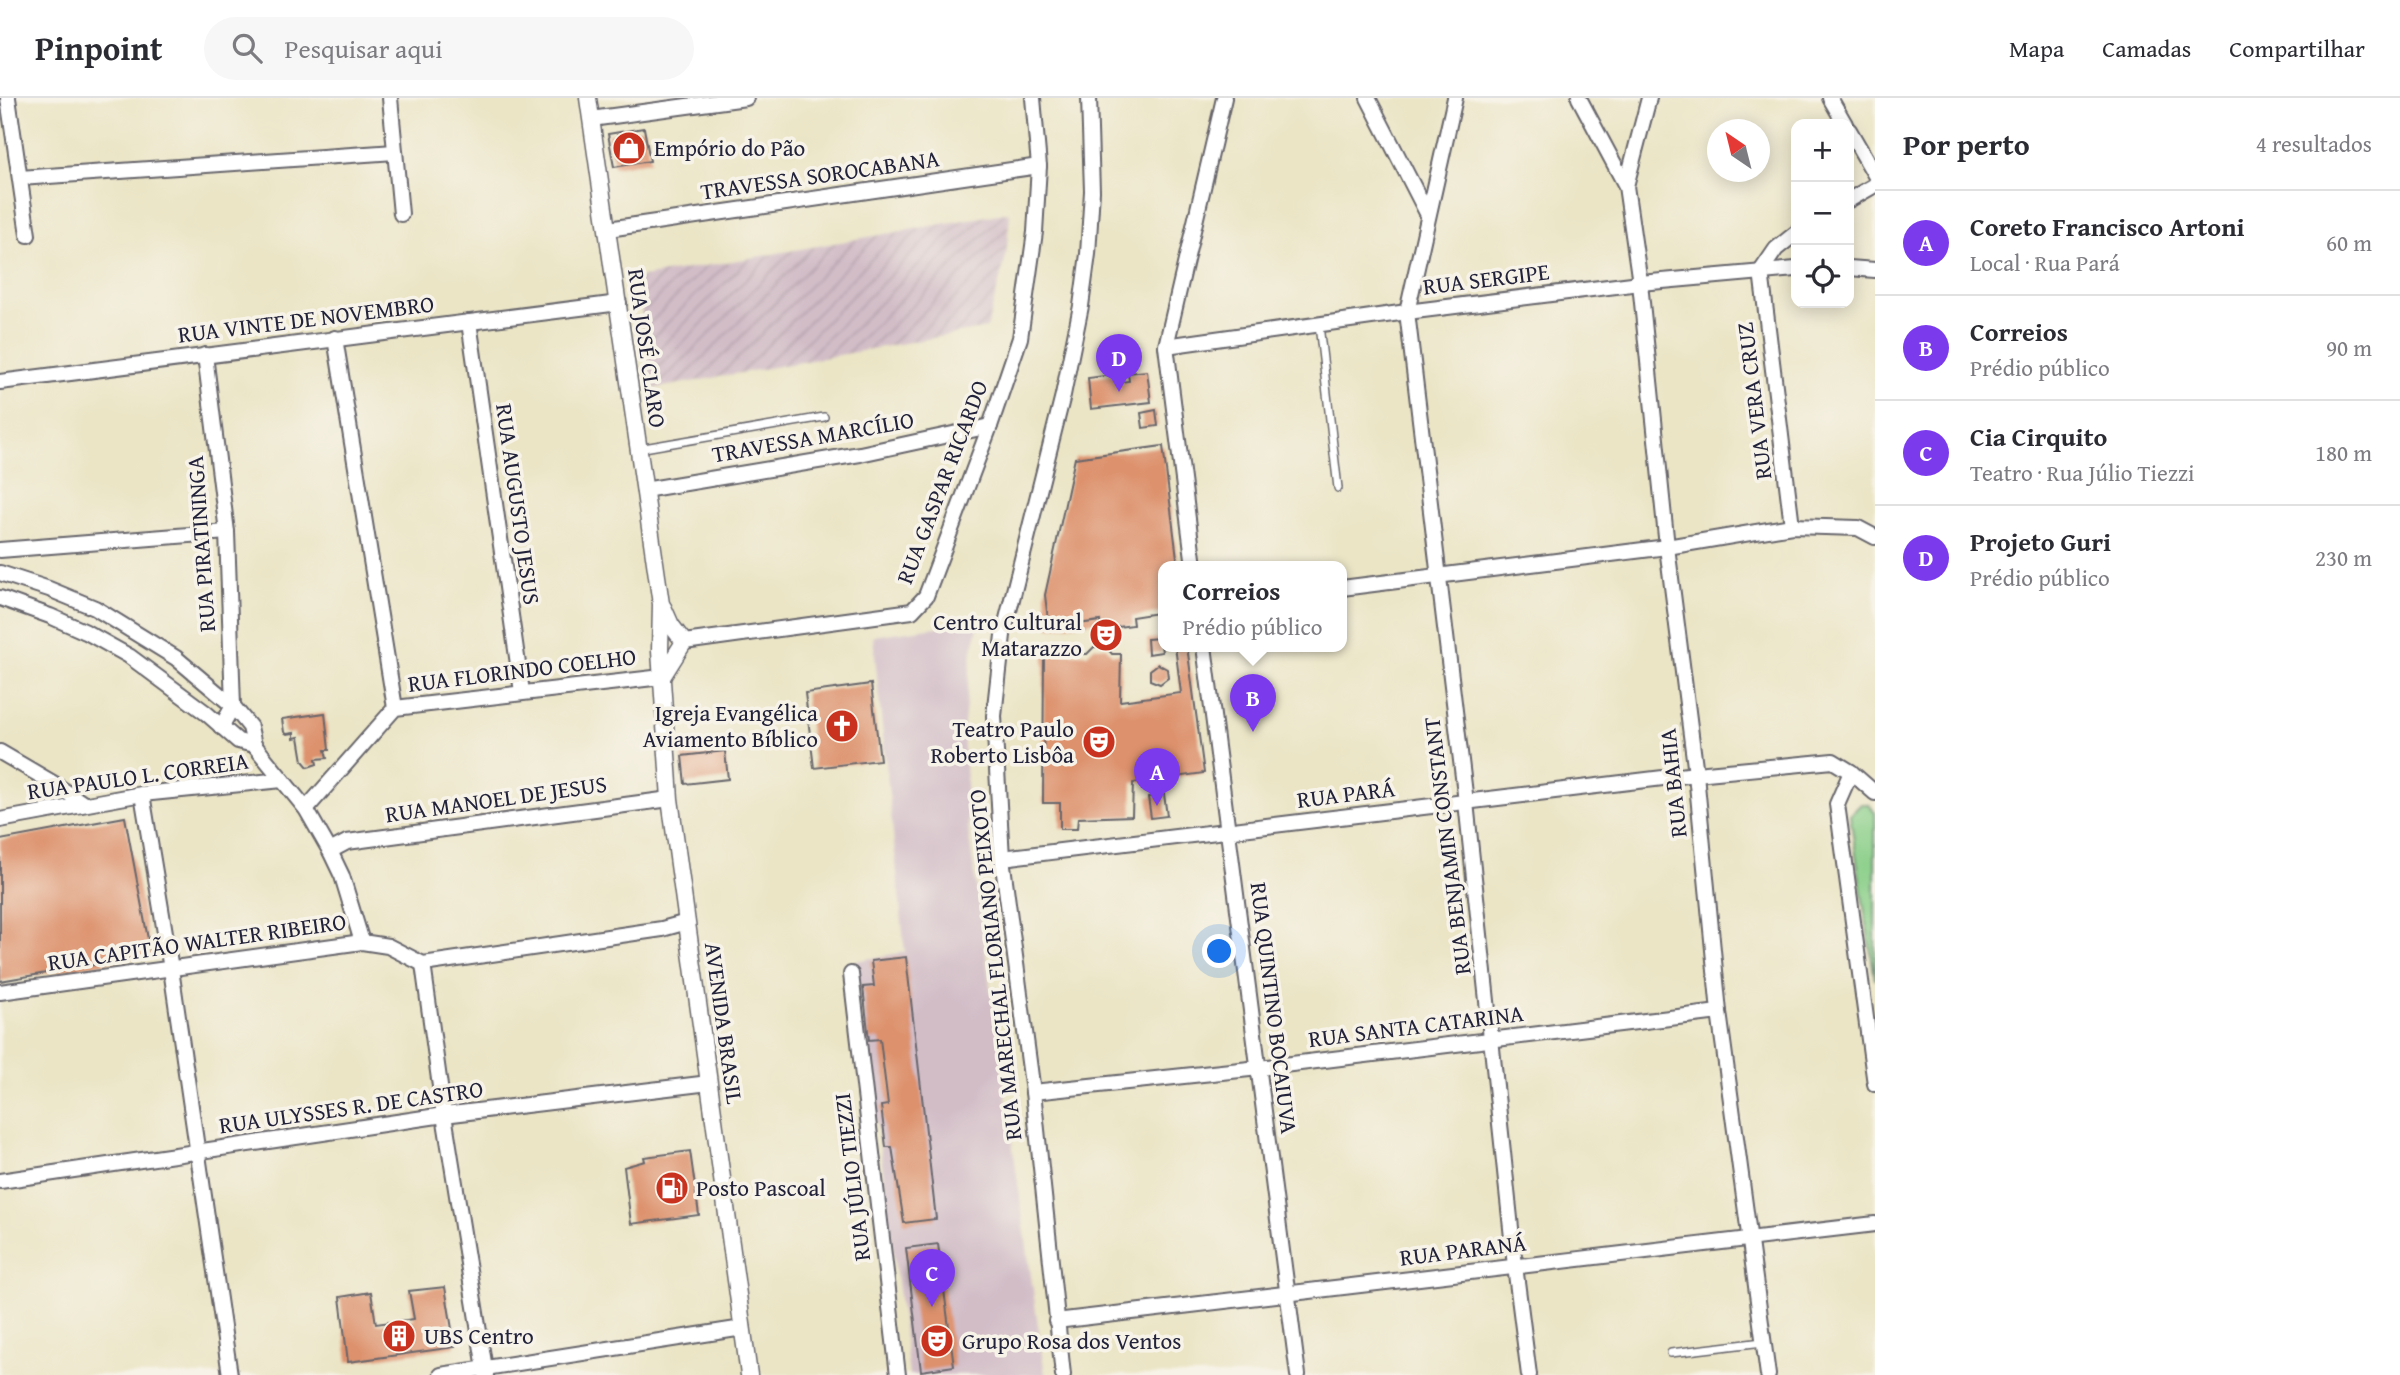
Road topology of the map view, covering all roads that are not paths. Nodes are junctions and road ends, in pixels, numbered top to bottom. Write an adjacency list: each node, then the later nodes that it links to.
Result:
1 (8, 98): 15 (street)
2 (390, 98): 17 (street)
3 (588, 98): 13 (street, RUA JOSÉ CLARO)
4 (746, 98): 13 (street)
5 (1033, 98): 18 (street, RUA GASPAR RICARDO)
6 (1089, 98): 81 (street, RUA MARECHAL FLORIANO PEIXOTO)
7 (1368, 98): 25 (street)
8 (1455, 98): 25 (street, RUA BENJAMIN CONSTANT)
9 (1578, 98): 22 (street)
10 (1649, 98): 22 (street)
11 (1834, 101): 14 (street)
12 (1221, 102): 39 (street)
13 (592, 119): 26 (street, RUA JOSÉ CLARO)
14 (1843, 119)
15 (5, 121): 20 (street)
16 (1854, 139): 19 (street)
17 (395, 152): 20 (street); 24 (street)
18 (1039, 166): 26 (street, TRAVESSA SOROCABANA); 43 (street, RUA GASPAR RICARDO)
19 (1875, 175)
20 (20, 178): 27 (street)
21 (1875, 185): 23 (street)
22 (1626, 186): 33 (street, RUA BAHIA)
23 (1854, 198)
24 (401, 214)
25 (1428, 215): 35 (street, RUA BENJAMIN CONSTANT)
26 (608, 229): 34 (street, RUA JOSÉ CLARO)
27 (28, 235)
28 (1791, 237): 32 (street)
29 (1854, 268): 31 (street)
30 (1791, 269): 32 (street, RUA SERGIPE)
31 (1875, 270)
32 (1761, 271): 33 (street, RUA SERGIPE); 47 (street, RUA VERA CRUZ)
33 (1640, 284): 35 (street, RUA SERGIPE); 50 (street, RUA BAHIA)
34 (618, 303): 36 (street, RUA VINTE DE NOVEMBRO); 44 (street, RUA JOSÉ CLARO)
35 (1407, 312): 37 (street, RUA SERGIPE); 54 (street, RUA BENJAMIN CONSTANT)
36 (469, 322): 38 (street, RUA VINTE DE NOVEMBRO); 61 (street, RUA AUGUSTO JESUS)
37 (1319, 324): 39 (street, RUA SERGIPE); 45 (lane)
38 (335, 338): 40 (street, RUA VINTE DE NOVEMBRO); 63 (street)
39 (1166, 346): 52 (street)
40 (205, 355): 41 (street, RUA VINTE DE NOVEMBRO); 48 (street, RUA PIRATININGA)
41 (0, 382)
42 (824, 417): 44 (lane)
43 (990, 426): 46 (street, TRAVESSA MARCÍLIO); 58 (street, RUA GASPAR RICARDO)
44 (638, 449): 46 (street, RUA JOSÉ CLARO)
45 (1339, 488)
46 (644, 490): 57 (street, RUA JOSÉ CLARO)
47 (1792, 526): 49 (street); 50 (street)
48 (227, 532): 51 (street); 62 (street, RUA PIRATININGA)
49 (1875, 537)
50 (1667, 547): 54 (street); 68 (street, RUA BAHIA)
51 (0, 550)
52 (1193, 561)
53 (0, 573): 62 (street)
54 (1438, 576): 55 (street); 74 (street, RUA BENJAMIN CONSTANT)
55 (1347, 587)
56 (0, 598): 64 (street)
57 (661, 604): 58 (street, RUA JOSÉ CLARO); 60 (street, RUA JOSÉ CLARO)
58 (684, 642): 60 (street)
59 (1205, 652): 79 (street, RUA QUINTINO BOCAIUVA)
60 (662, 677): 61 (street, RUA FLORINDO COELHO); 73 (street, AVENIDA BRASIL)
61 (522, 692): 63 (street, RUA FLORINDO COELHO)
62 (233, 706): 64 (street); 65 (street)
63 (395, 708): 76 (street, RUA FLORINDO COELHO)
64 (221, 727): 65 (street)
65 (254, 745): 69 (street)
66 (0, 752): 70 (street)
67 (1851, 772): 68 (street, RUA PARÁ); 71 (street); 92 (street)
68 (1696, 774): 74 (street, RUA PARÁ); 88 (street, RUA BAHIA)
69 (282, 780): 72 (street, RUA PAULO L. CORREIA); 76 (street)
70 (53, 783): 75 (street); 77 (street)
71 (1875, 793)
72 (142, 794): 75 (street, RUA PAULO L. CORREIA); 85 (street)
73 (670, 799): 80 (street, RUA MANOEL DE JESUS); 82 (street, AVENIDA BRASIL)
74 (1466, 802): 79 (street, RUA PARÁ); 89 (street, RUA BENJAMIN CONSTANT)
75 (84, 804): 77 (street, RUA PAULO L. CORREIA)
76 (306, 809): 80 (street)
77 (52, 810): 78 (street, RUA PAULO L. CORREIA)
78 (0, 820)
79 (1228, 832): 81 (street, RUA PARÁ); 90 (street, RUA QUINTINO BOCAIUVA)
80 (330, 851): 83 (street)
81 (1002, 858): 93 (street, RUA MARECHAL FLORIANO PEIXOTO)
82 (687, 922): 84 (street); 91 (street, AVENIDA BRASIL)
83 (362, 942): 84 (street, RUA CAPITÃO WALTER RIBEIRO); 85 (street, RUA CAPITÃO WALTER RIBEIRO)
84 (423, 964): 94 (street)
85 (171, 969): 87 (street, RUA CAPITÃO WALTER RIBEIRO); 95 (street)
86 (851, 974): 109 (street, RUA JÚLIO TIEZZI)
87 (0, 992)
88 (1719, 1012): 89 (street, RUA SANTA CATARINA); 98 (street, RUA BAHIA)
89 (1492, 1040): 90 (street, RUA SANTA CATARINA); 99 (street, RUA BENJAMIN CONSTANT)
90 (1259, 1068): 93 (street, RUA SANTA CATARINA); 100 (street, RUA QUINTINO BOCAIUVA)
91 (709, 1083): 94 (street, RUA ULYSSES R. DE CASTRO); 102 (street, AVENIDA BRASIL)
92 (1875, 1084)
93 (1033, 1092): 101 (street, RUA MARECHAL FLORIANO PEIXOTO)
94 (444, 1115): 95 (street, RUA ULYSSES R. DE CASTRO); 105 (street)
95 (197, 1153): 96 (street, RUA ULYSSES R. DE CASTRO); 106 (street)
96 (0, 1181)
97 (1875, 1224): 98 (street, RUA PARANÁ)
98 (1750, 1239): 99 (street, RUA PARANÁ); 103 (street, RUA BAHIA)
99 (1515, 1266): 100 (street, RUA PARANÁ); 112 (street, RUA BENJAMIN CONSTANT)
100 (1288, 1295): 101 (street, RUA PARANÁ); 111 (street, RUA QUINTINO BOCAIUVA)
101 (1056, 1321): 110 (street, RUA MARECHAL FLORIANO PEIXOTO)
102 (743, 1328): 105 (street); 108 (street, AVENIDA BRASIL)
103 (1764, 1342): 104 (lane); 113 (street, RUA BAHIA)
104 (1671, 1353)
105 (486, 1372): 107 (street)
106 (230, 1375)
107 (441, 1375)
108 (749, 1375)
109 (898, 1375)
110 (1063, 1375)
111 (1298, 1375)
112 (1529, 1375)
113 (1768, 1375)

